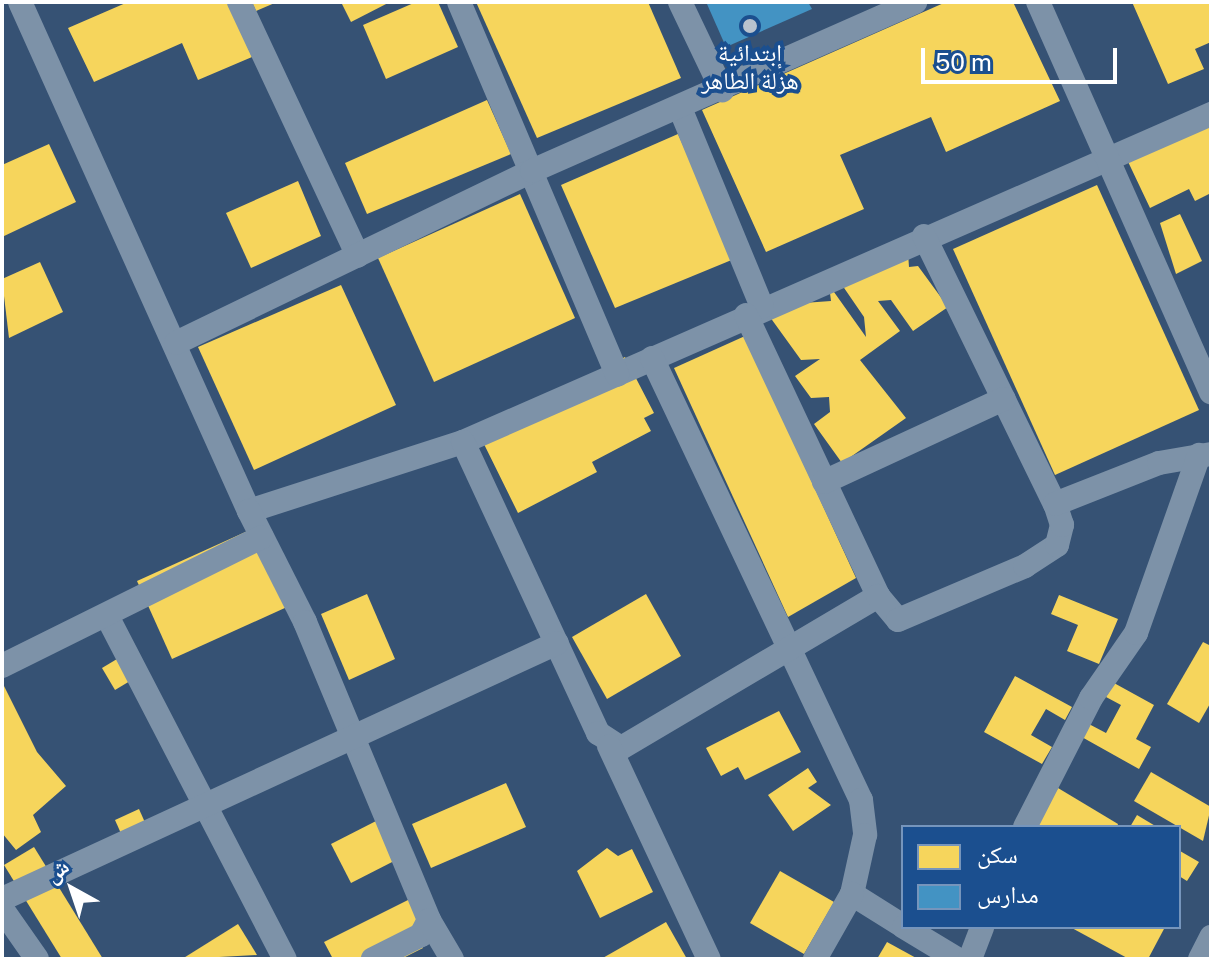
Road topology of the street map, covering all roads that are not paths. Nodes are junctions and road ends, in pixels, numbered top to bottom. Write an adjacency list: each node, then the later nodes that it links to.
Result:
1 (20, 2): 15 (street)
2 (239, 2): 13 (street)
3 (459, 2): 11 (street)
4 (680, 2): 7 (street)
5 (915, 2): 7 (street)
6 (1038, 2): 10 (street)
7 (722, 90): 8 (street)
8 (680, 108): 11 (street); 14 (street)
9 (1211, 114): 10 (street)
10 (1108, 155): 12 (street); 18 (street)
11 (532, 171): 13 (street); 17 (street)
12 (924, 236): 14 (street); 19 (street)
13 (358, 256): 15 (street)
14 (754, 311): 16 (street); 22 (street)
15 (176, 343): 24 (street)
16 (652, 358): 17 (street); 29 (street)
17 (617, 375): 20 (street)
18 (1211, 392)
19 (1004, 399): 22 (street); 23 (street)
20 (463, 442): 24 (street); 28 (street)
21 (1205, 454): 23 (street); 34 (street)
22 (824, 482): 26 (street)
23 (1055, 504): 26 (street)
24 (249, 511): 25 (street)
25 (262, 537): 27 (street); 31 (street)
26 (878, 596): 29 (street)
27 (108, 618): 30 (street); 33 (street)
28 (557, 643): 31 (street); 32 (street)
29 (784, 645): 32 (street); 35 (street)
30 (2, 666)
31 (356, 739): 33 (street); 38 (street)
32 (609, 746): 47 (street)
33 (210, 805): 36 (street); 44 (street)
34 (1026, 825)
35 (852, 894): 39 (street); 48 (street)
36 (2, 899)
37 (2, 909): 43 (street)
38 (429, 920): 45 (street); 46 (street)
39 (901, 925)
40 (907, 929): 49 (street)
41 (981, 929): 50 (street)
42 (1211, 937): 51 (street)
43 (37, 959)
44 (285, 959)
45 (373, 959)
46 (452, 959)
47 (709, 959)
48 (815, 959)
49 (957, 959)
50 (970, 959)
51 (1200, 959)

